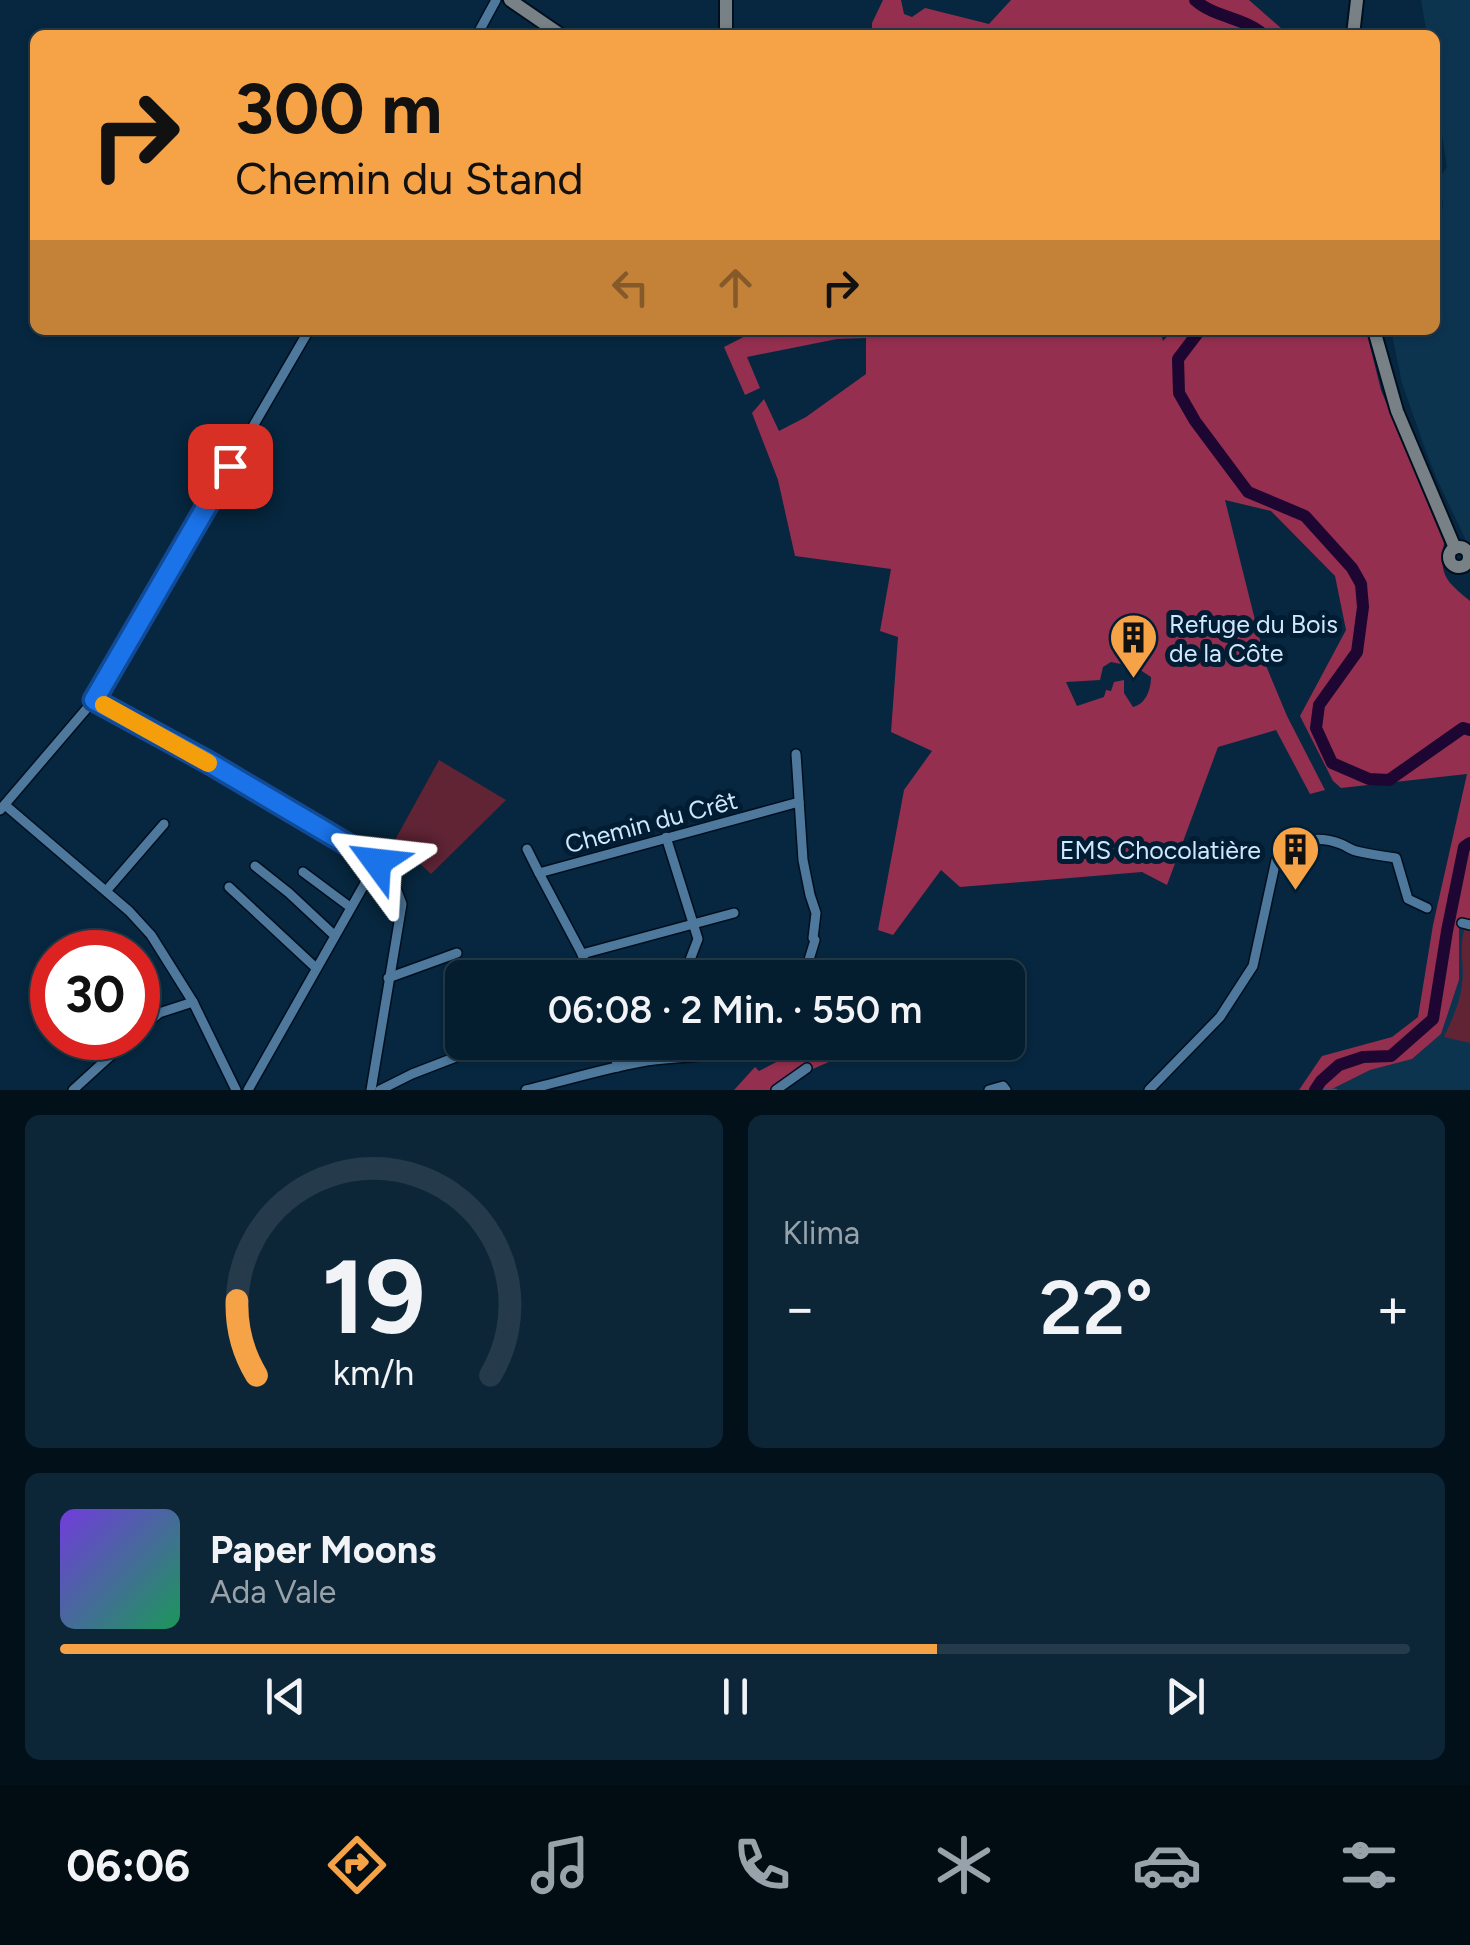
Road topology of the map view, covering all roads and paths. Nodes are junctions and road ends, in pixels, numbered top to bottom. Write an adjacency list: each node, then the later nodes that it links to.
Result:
1 (496, 0): 5 (street)
2 (510, 0): 6 (main road)
3 (726, 0): 7 (main road)
4 (1357, 0): 8 (main road)
5 (480, 30)
6 (553, 30)
7 (726, 30)
8 (1354, 30)
9 (307, 335): 12 (street)
10 (1375, 335): 11 (main road)
11 (1466, 559)
12 (94, 700): 15 (street); 19 (street)
13 (796, 754): 14 (street)
14 (799, 802): 17 (street, Chemin du Crêt); 34 (street)
15 (2, 807): 24 (street)
16 (162, 826): 24 (street)
17 (666, 837): 22 (street, Chemin du Crêt); 28 (street)
18 (527, 849): 22 (street, Chemin du Crêt)
19 (377, 862): 25 (street); 36 (street)
20 (255, 866): 29 (street)
21 (304, 872): 25 (street)
22 (539, 873): 31 (street)
23 (229, 887): 35 (street)
24 (106, 891): 37 (street)
25 (350, 907): 29 (street)
26 (1427, 908): 54 (street)
27 (734, 913): 28 (street)
28 (692, 924): 31 (street); 33 (street)
29 (334, 936): 35 (street)
30 (457, 953): 36 (street)
31 (582, 954): 32 (street)
32 (584, 960)
33 (690, 960)
34 (809, 960)
35 (316, 968): 48 (street)
36 (388, 978): 49 (street)
37 (193, 1002): 38 (street); 47 (street)
38 (160, 1013)
39 (106, 1060): 46 (street)
40 (448, 1060): 50 (street)
41 (616, 1060): 43 (street)
42 (653, 1060): 43 (street)
43 (618, 1067): 51 (street)
44 (807, 1068): 52 (street)
45 (1004, 1088): 53 (street)
46 (73, 1090)
47 (236, 1090)
48 (248, 1090)
49 (371, 1090)
50 (380, 1090)
51 (526, 1090)
52 (776, 1090)
53 (990, 1090)
54 (1149, 1090)

